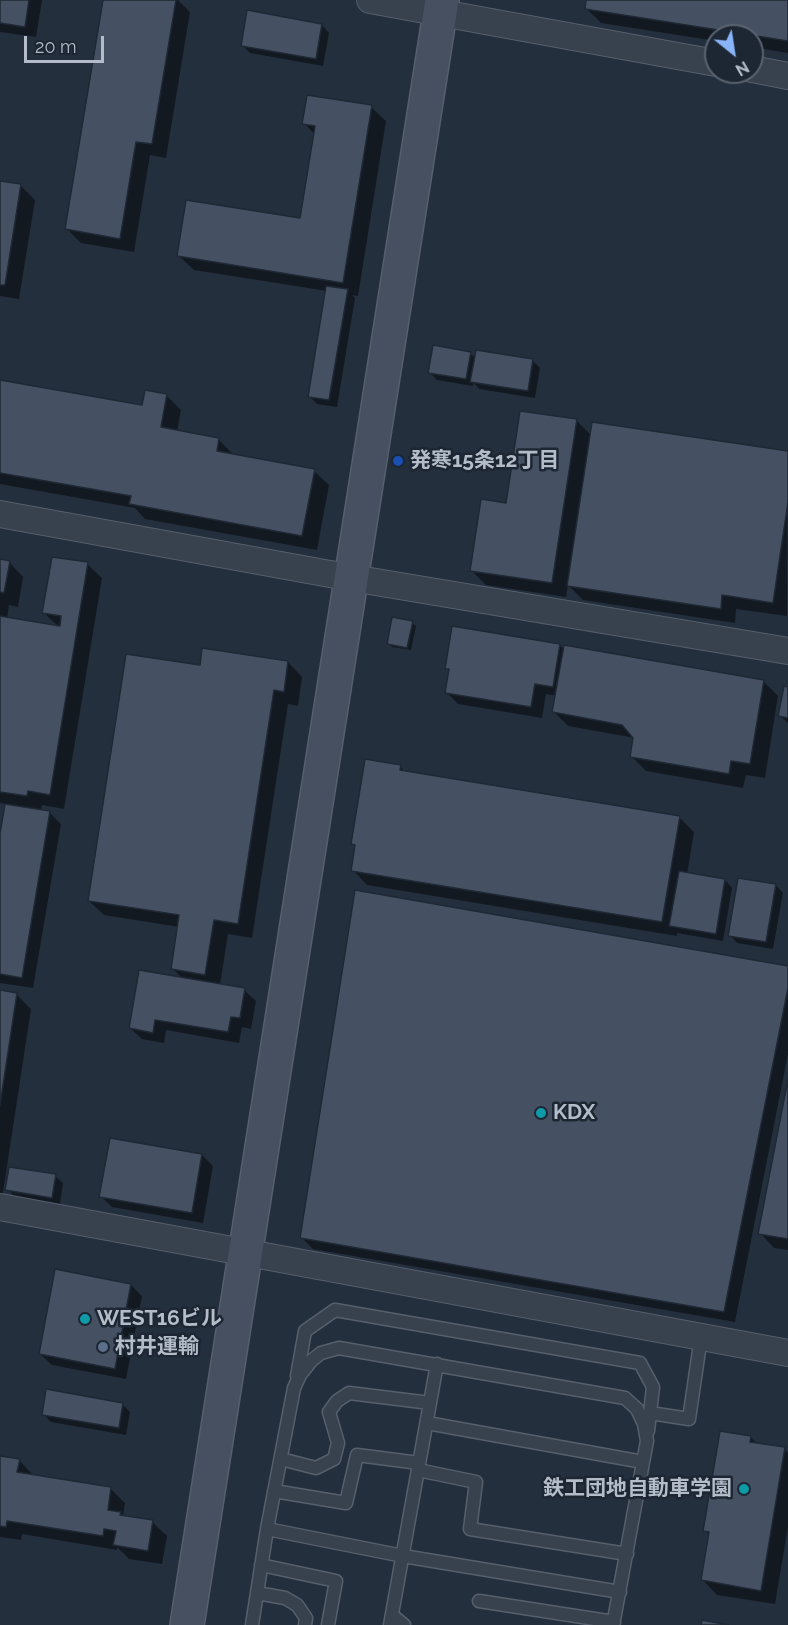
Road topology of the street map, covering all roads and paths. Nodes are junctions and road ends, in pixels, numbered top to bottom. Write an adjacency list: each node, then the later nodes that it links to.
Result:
1 (370, 0): 2 (street)
2 (441, 6): 3 (street); 7 (street)
3 (704, 61)
4 (764, 71): 5 (street)
5 (788, 76)
6 (0, 514): 7 (street)
7 (352, 578): 8 (street); 10 (street)
8 (788, 651)
9 (0, 1207): 10 (street)
10 (245, 1253): 11 (street); 32 (street)
11 (701, 1337): 12 (street); 16 (lane)
12 (788, 1353)
13 (438, 1364): 14 (lane); 15 (lane); 18 (lane)
14 (294, 1388): 16 (lane); 19 (lane)
15 (430, 1403): 17 (lane); 19 (lane)
16 (650, 1413): 18 (lane)
17 (427, 1423): 20 (lane); 21 (lane)
18 (647, 1441): 20 (lane)
19 (281, 1459): 22 (lane)
20 (643, 1462): 24 (lane)
21 (419, 1467): 22 (lane); 24 (lane); 25 (lane)
22 (274, 1491): 23 (lane)
23 (267, 1529): 25 (lane); 26 (lane)
24 (627, 1554): 27 (lane)
25 (403, 1556): 27 (lane); 30 (lane)
26 (261, 1565): 28 (lane); 35 (lane)
27 (620, 1592): 31 (lane)
28 (257, 1593): 33 (lane); 34 (lane)
29 (480, 1601): 31 (lane)
30 (391, 1620): 36 (lane)
31 (614, 1623)
32 (187, 1625)
33 (252, 1625)
34 (305, 1625)
35 (328, 1625)
36 (404, 1625)

